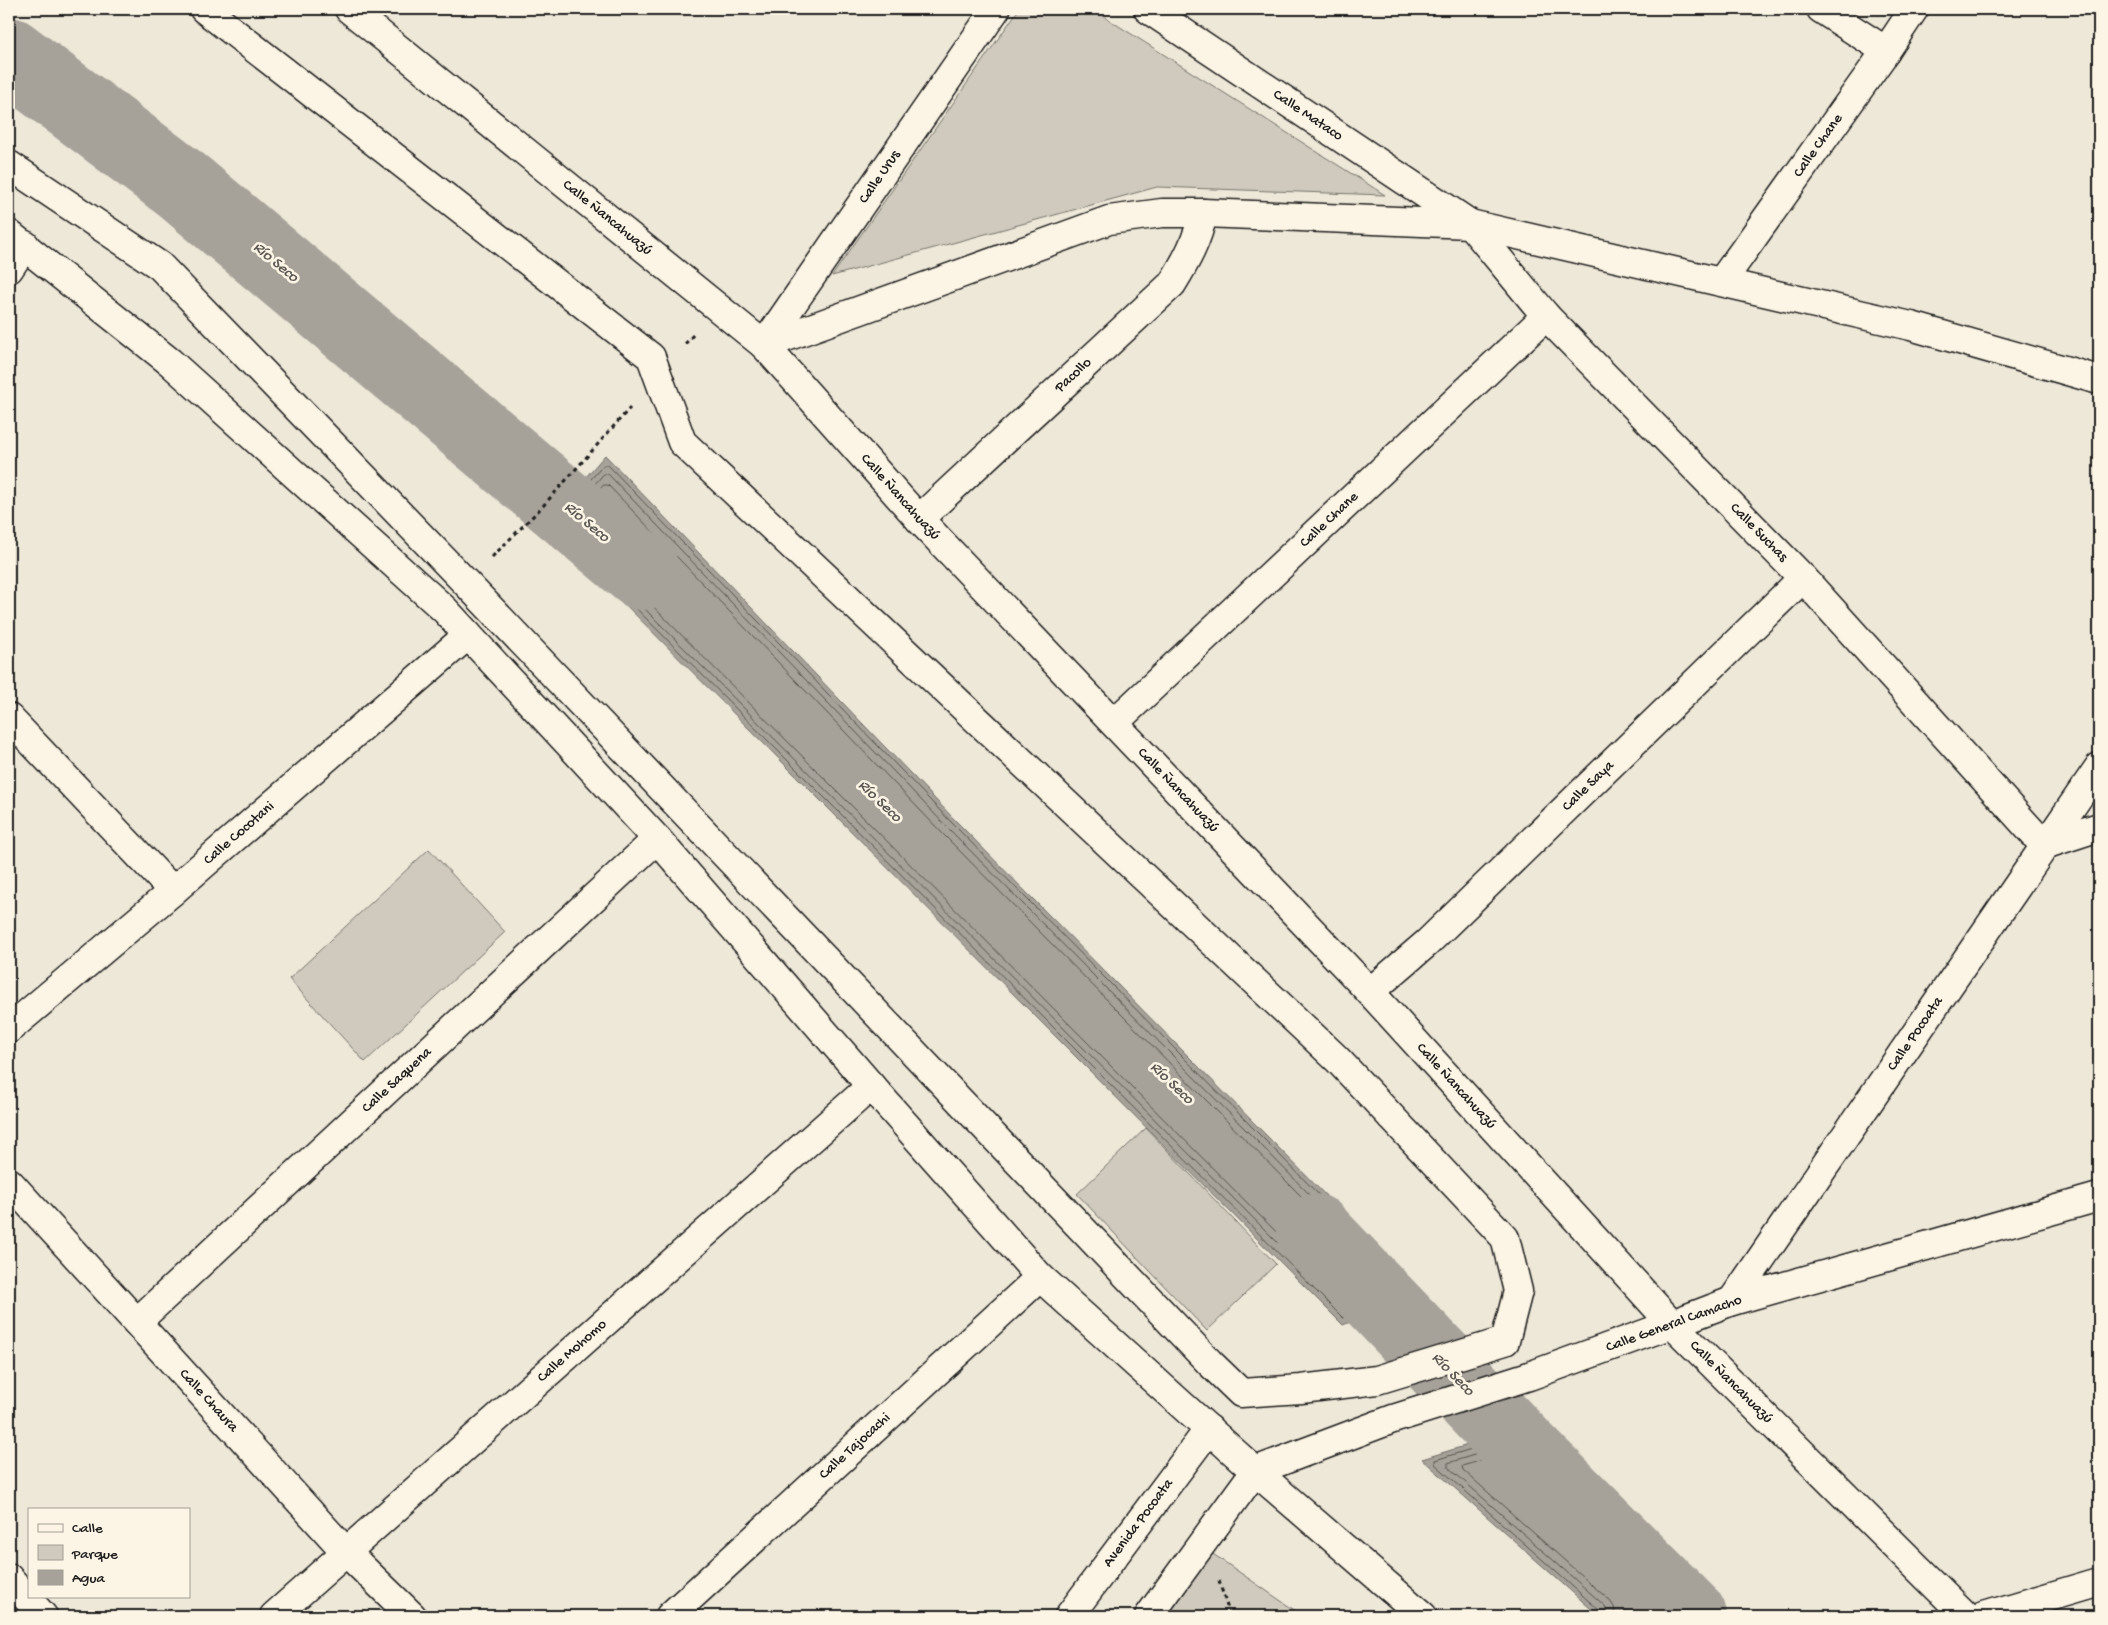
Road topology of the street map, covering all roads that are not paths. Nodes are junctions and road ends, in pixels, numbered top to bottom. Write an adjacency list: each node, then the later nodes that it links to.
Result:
1 (204, 9): 8 (street)
2 (350, 9): 15 (street, Calle Ñancahuazú)
3 (996, 9): 15 (street, Calle Urus)
4 (1148, 9): 10 (street, Calle Mataco)
5 (1821, 9): 7 (street)
6 (1914, 9): 7 (street, Calle Chane)
7 (1886, 51): 13 (street, Calle Chane)
8 (9, 165)
9 (1204, 213): 10 (street); 15 (street); 17 (street, Pacollo)
10 (1470, 224): 13 (street); 14 (street, Calle Suchas)
11 (17, 239): 12 (street); 19 (street)
12 (9, 269)
13 (1722, 281): 16 (street)
14 (1546, 316): 18 (street, Calle Suchas); 21 (street, Calle Chane)
15 (764, 345): 17 (street, Calle Ñancahuazú)
16 (2099, 380)
17 (919, 519): 21 (street, Calle Ñancahuazú)
18 (1803, 578): 25 (street, Calle Suchas); 27 (street, Calle Saya)
19 (468, 634): 24 (street); 26 (street, Calle Cocotani)
20 (9, 718): 26 (street)
21 (1114, 723): 27 (street, Calle Ñancahuazú)
22 (2099, 766): 25 (street, Calle Pocoata)
23 (2099, 827): 25 (street)
24 (657, 839): 29 (street); 34 (street, Calle Saquena)
25 (2044, 845): 33 (street, Calle Pocoata)
26 (173, 891): 28 (street, Calle Cocotani)
27 (1370, 992): 35 (street, Calle Ñancahuazú)
28 (9, 1029)
29 (871, 1086): 32 (street); 38 (street, Calle Mohomo)
30 (9, 1182): 34 (street, Calle Chaura)
31 (2099, 1197): 33 (street, Calle General Camacho)
32 (1040, 1277): 36 (street); 44 (street, Calle Tajocachi)
33 (1732, 1301): 35 (street, Calle General Camacho)
34 (137, 1322): 38 (street, Calle Chaura)
35 (1672, 1324): 37 (street, Calle General Camacho); 48 (street, Calle Ñancahuazú)
36 (1209, 1429): 37 (street); 45 (street, Avenida Pocoata)
37 (1256, 1472): 46 (street); 47 (street)
38 (346, 1552): 42 (street, Calle Mohomo); 43 (street, Calle Chaura)
39 (9, 1578): 41 (street)
40 (2099, 1582): 49 (street)
41 (43, 1616)
42 (274, 1616)
43 (412, 1616)
44 (670, 1616)
45 (1069, 1616)
46 (1149, 1616)
47 (1423, 1616)
48 (1966, 1616)
49 (1984, 1616)

